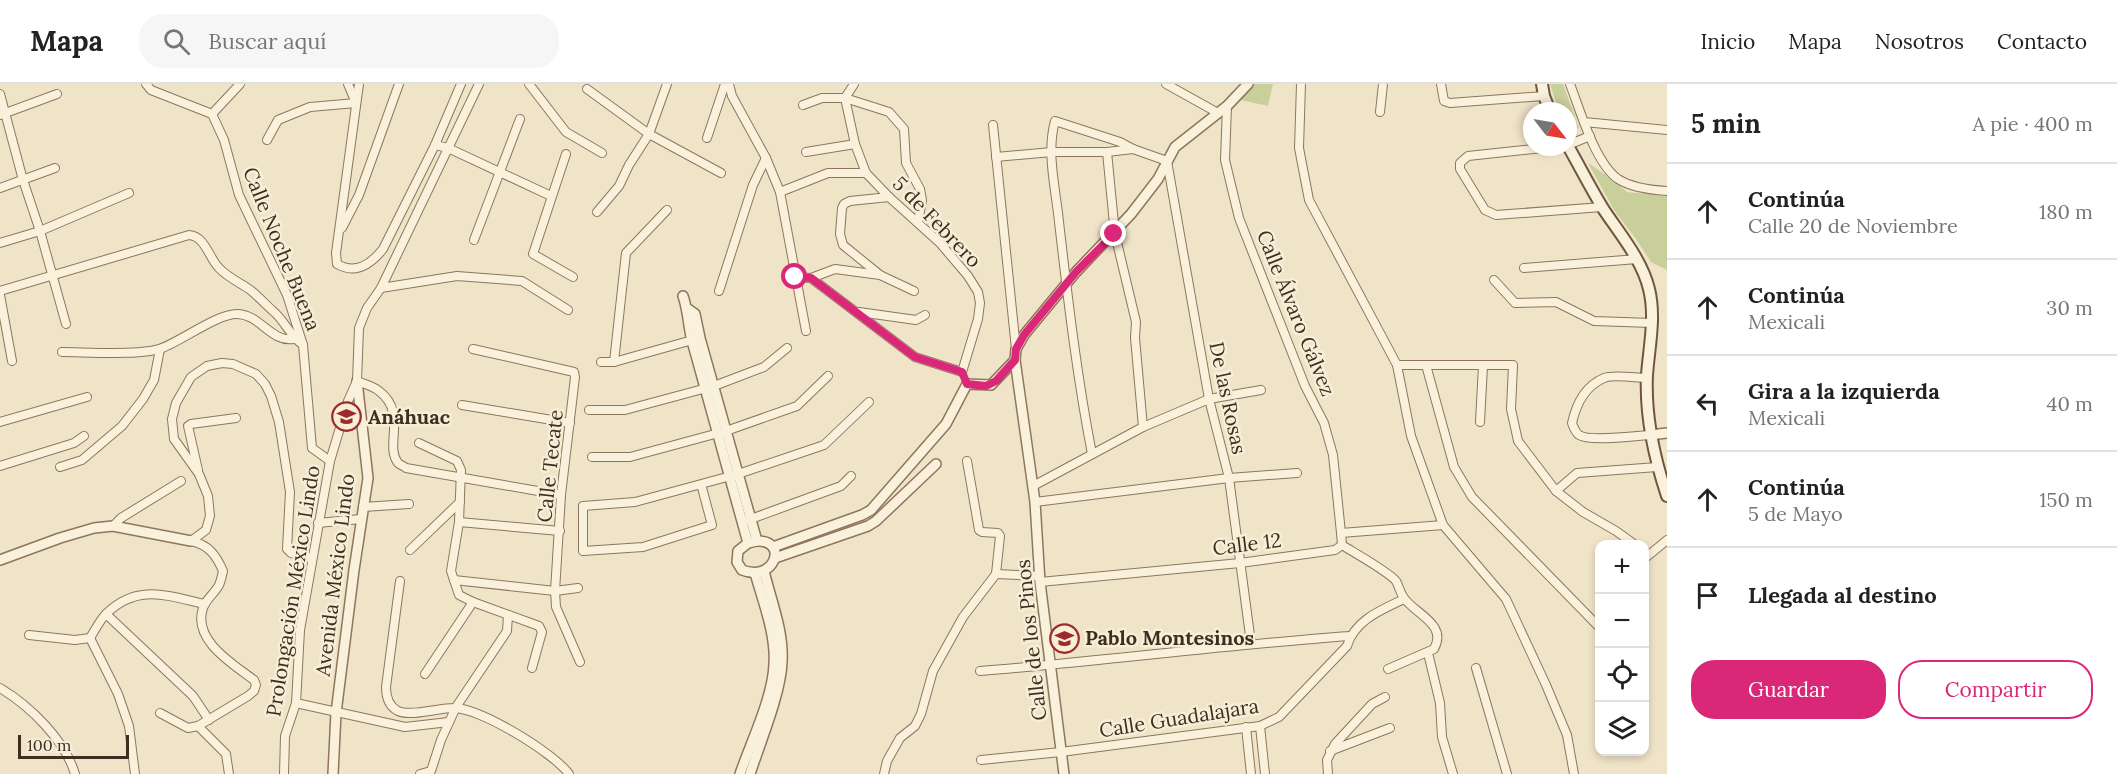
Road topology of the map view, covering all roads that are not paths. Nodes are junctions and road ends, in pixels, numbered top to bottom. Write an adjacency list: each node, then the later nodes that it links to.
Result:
1 (146, 84): 32 (street)
2 (240, 84): 32 (street)
3 (348, 84): 26 (street)
4 (359, 84): 26 (street)
5 (399, 84): 72 (street)
6 (461, 84): 43 (street)
7 (467, 84): 19 (street)
8 (529, 84): 50 (street)
9 (667, 84): 37 (street)
10 (727, 84): 39 (street); 54 (street)
11 (854, 84): 24 (street)
12 (1166, 84): 30 (street)
13 (1248, 84): 28 (street)
14 (1301, 84): 108 (street)
15 (1383, 84): 29 (street)
16 (1441, 84): 23 (street)
17 (1542, 84): 23 (main road)
18 (1570, 84): 34 (street)
19 (478, 86): 44 (street, Avenida México Lindo)
20 (587, 89): 37 (street)
21 (0, 94): 31 (street)
22 (57, 94): 31 (street)
23 (1544, 96): 25 (main road)
24 (845, 98): 27 (street); 42 (street, 5 de Febrero); 70 (street)
25 (1546, 102)
26 (356, 103): 40 (street); 72 (street)
27 (803, 105)
28 (1227, 106): 30 (street); 166 (street, Calle Álvaro Gálvez)
29 (1380, 112)
30 (1218, 113): 55 (street)
31 (3, 114): 60 (street)
32 (212, 114): 98 (street, Calle Noche Buena)
33 (520, 119): 57 (street)
34 (1584, 122): 36 (street); 38 (street)
35 (993, 124): 53 (street)
36 (1667, 130)
37 (649, 134): 58 (street); 69 (street)
38 (1590, 136): 41 (street); 62 (street)
39 (707, 138)
40 (267, 140)
41 (1577, 142)
42 (855, 144): 47 (street); 59 (street, 5 de Febrero)
43 (435, 145): 44 (street); 72 (street)
44 (448, 148): 57 (street); 85 (street, Avenida México Lindo)
45 (1133, 149): 48 (street); 49 (street); 55 (street)
46 (1523, 150): 67 (street)
47 (806, 152)
48 (1052, 152): 49 (street); 53 (street); 84 (street)
49 (1107, 152): 73 (street)
50 (602, 153)
51 (566, 154): 65 (street)
52 (1574, 156): 67 (main road)
53 (996, 157): 101 (street)
54 (766, 158): 63 (street); 86 (street)
55 (1167, 161): 73 (street); 119 (street, De las Rosas)
56 (55, 168): 60 (street)
57 (500, 173): 65 (street); 74 (street)
58 (721, 173)
59 (866, 173): 63 (street); 66 (street, 5 de Febrero)
60 (23, 180): 61 (street); 71 (street)
61 (0, 188)
62 (1667, 190)
63 (780, 192): 81 (street)
64 (129, 194): 71 (street)
65 (551, 196): 80 (street)
66 (889, 197): 70 (street, 5 de Febrero); 78 (street)
67 (1602, 207): 76 (main road)
68 (667, 210): 107 (street)
69 (597, 212)
70 (918, 222): 111 (street, 5 de Febrero)
71 (40, 231): 75 (street); 79 (street)
72 (340, 232)
73 (1114, 234): 84 (street); 127 (street)
74 (474, 240)
75 (0, 243)
76 (1637, 259): 77 (street); 93 (main road)
77 (1524, 268)
78 (880, 275): 82 (street); 87 (street)
79 (51, 276): 88 (street); 94 (street); 96 (street)
80 (573, 277)
81 (795, 277): 82 (street); 95 (street)
82 (811, 278): 91 (street)
83 (1494, 280): 93 (street)
84 (1066, 286): 101 (street); 133 (street)
85 (381, 288): 90 (street); 114 (street, Avenida México Lindo)
86 (719, 291)
87 (914, 291)
88 (0, 293): 105 (street)
89 (683, 296): 97 (street)
90 (568, 310)
91 (857, 312): 92 (street); 111 (street)
92 (925, 315)
93 (1652, 323): 113 (main road)
94 (66, 324)
95 (806, 331)
96 (294, 339): 98 (street); 100 (street)
97 (696, 339): 107 (street); 116 (street)
98 (303, 345): 135 (street, Calle Noche Buena)
99 (787, 348): 116 (street)
100 (160, 349): 103 (street); 139 (street)
101 (1016, 349): 104 (street, Calle de los Pinos)
102 (473, 350): 126 (street, Calle Tecate)
103 (62, 352)
104 (1015, 360): 115 (street); 150 (street, Calle de los Pinos)
105 (12, 361)
106 (601, 362): 107 (street)
107 (614, 362)
108 (1397, 365): 109 (street); 163 (street)
109 (1426, 365): 110 (street); 191 (street)
110 (1483, 366): 125 (street); 151 (street)
111 (962, 372): 115 (street)
112 (828, 376): 128 (street)
113 (1647, 378): 130 (main road); 130 (street)
114 (357, 381): 135 (street, Prolongación México Lindo); 146 (street); 157 (street, Avenida México Lindo)
115 (967, 384): 172 (street)
116 (710, 387): 122 (street); 128 (street)
117 (1262, 390): 119 (street)
118 (87, 397): 124 (street)
119 (1209, 399): 127 (street); 147 (street, De las Rosas)
120 (869, 402): 143 (street)
121 (462, 405): 126 (street)
122 (589, 410)
123 (236, 418): 142 (street)
124 (0, 422)
125 (1480, 422)
126 (570, 423): 152 (street, Calle Tecate)
127 (1143, 427): 133 (street)
128 (721, 432): 134 (street); 143 (street); 145 (street)
129 (1667, 433): 130 (street)
130 (1650, 435): 140 (main road)
131 (84, 436): 138 (street)
132 (419, 443): 146 (street)
133 (1092, 454): 150 (street)
134 (592, 457)
135 (330, 461): 162 (street, Prolongación México Lindo)
136 (967, 461): 180 (street)
137 (936, 464): 176 (street)
138 (0, 466)
139 (60, 467)
140 (1657, 467): 151 (street); 153 (main road)
141 (1297, 473): 147 (street)
142 (199, 474): 169 (street); 175 (street)
143 (738, 474): 145 (street); 159 (street)
144 (851, 476): 159 (street)
145 (728, 477): 149 (street); 161 (street)
146 (461, 478): 152 (street); 154 (street)
147 (1229, 478): 155 (street); 178 (street, De las Rosas)
148 (182, 481): 164 (street)
149 (701, 484): 149 (street)
150 (1033, 486): 155 (street, Calle de los Pinos)
151 (1556, 491): 167 (street)
152 (561, 495): 165 (street, Calle Tecate)
153 (1667, 496)
154 (460, 502): 160 (street); 173 (street)
155 (1035, 502): 181 (street, Calle de los Pinos)
156 (409, 504): 157 (street)
157 (363, 507): 158 (street, Avenida México Lindo)
158 (361, 519): 162 (street); 209 (street, Avenida México Lindo)
159 (751, 519): 161 (street); 170 (street)
160 (459, 522): 165 (street); 182 (street)
161 (741, 522): 170 (street)
162 (318, 524): 175 (street, Prolongación México Lindo)
163 (1443, 525): 166 (street); 236 (street)
164 (113, 526): 169 (street); 177 (street)
165 (560, 531): 185 (street, Calle Tecate)
166 (1341, 533): 171 (street)
167 (1628, 540)
168 (1667, 540): 174 (street)
169 (191, 541): 188 (street)
170 (752, 542): 172 (street); 179 (street)
171 (1342, 545): 178 (street, Calle 12); 186 (street)
172 (773, 547): 176 (street)
173 (410, 550)
174 (1649, 554)
175 (312, 558): 206 (street, Prolongación México Lindo)
176 (775, 558): 179 (street)
177 (0, 560)
178 (1240, 563): 181 (street, Calle 12); 195 (street, De las Rosas)
179 (759, 572): 216 (street)
180 (996, 574): 181 (street, Calle 12); 229 (street)
181 (1040, 579): 198 (street, Calle de los Pinos)
182 (454, 580): 185 (street); 187 (street)
183 (400, 581): 207 (street)
184 (578, 588): 185 (street)
185 (555, 591): 197 (street, Calle Tecate)
186 (1404, 599): 193 (street, Calle Guadalajara); 196 (street)
187 (473, 602): 190 (street); 203 (street)
188 (205, 604): 189 (street); 210 (street)
189 (106, 614): 194 (street); 210 (street)
190 (508, 615): 200 (street); 207 (street)
191 (1595, 624)
192 (29, 635): 194 (street)
193 (1350, 636): 195 (street); 213 (street, Calle Guadalajara)
194 (90, 638): 221 (street)
195 (1251, 643): 198 (street)
196 (1428, 653): 201 (street); 234 (street)
197 (580, 662)
198 (1051, 666): 202 (street); 218 (street, Calle de los Pinos)
199 (1476, 668): 235 (street)
200 (532, 669)
201 (1388, 669)
202 (980, 672)
203 (425, 674)
204 (0, 688): 220 (street)
205 (1385, 698): 217 (street)
206 (296, 703): 209 (street); 223 (street, Prolongación México Lindo)
207 (456, 707): 211 (street); 226 (street)
208 (160, 713): 212 (street)
209 (336, 713): 211 (street); 224 (street, Avenida México Lindo)
210 (209, 720): 212 (street)
211 (449, 723): 225 (street)
212 (198, 726): 222 (street)
213 (1260, 726): 214 (street, Calle Guadalajara); 232 (street)
214 (1246, 727): 218 (street, Calle Guadalajara); 231 (street)
215 (1390, 728): 217 (street)
216 (754, 746): 227 (street); 228 (street)
217 (1330, 751): 233 (street)
218 (1061, 752): 219 (street, Calle Guadalajara); 230 (street, Calle de los Pinos)
219 (981, 760)
220 (75, 774)
221 (135, 774)
222 (229, 774)
223 (284, 774)
224 (333, 774)
225 (420, 774)
226 (569, 774)
227 (740, 774)
228 (750, 774)
229 (884, 774)
230 (1064, 774)
231 (1251, 774)
232 (1264, 774)
233 (1328, 774)
234 (1453, 774)
235 (1507, 774)
236 (1574, 774)

